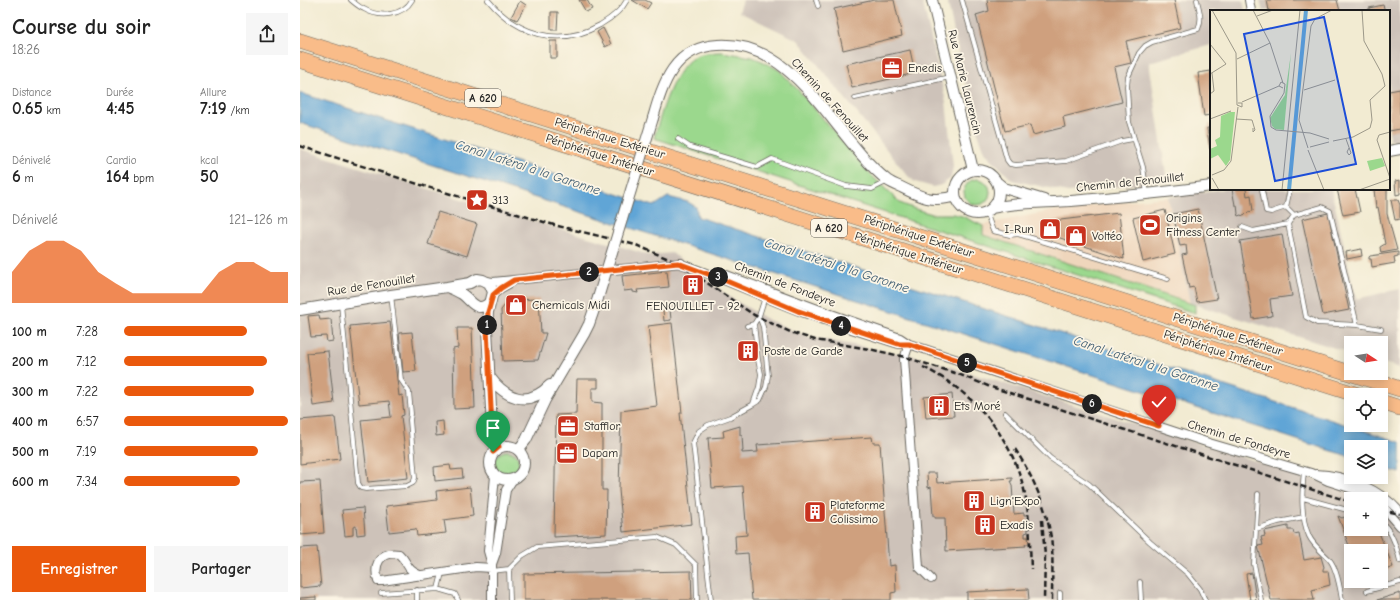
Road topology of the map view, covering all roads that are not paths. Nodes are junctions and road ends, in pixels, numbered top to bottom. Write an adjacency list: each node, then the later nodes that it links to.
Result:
1 (350, 0): 2 (lane)
2 (412, 0)
3 (488, 0): 4 (lane)
4 (627, 0)
5 (816, 0): 10 (lane)
6 (932, 0): 14 (street, Rue Marie Laurencin)
7 (962, 0): 17 (lane)
8 (1197, 0): 17 (lane)
9 (1249, 0): 11 (street)
10 (818, 6)
11 (1251, 10)
12 (300, 41): 56 (highway, Périphérique Extérieur / A 620)
13 (300, 60): 57 (highway, Périphérique Intérieur / A 620)
14 (950, 76): 15 (lane); 20 (street, Rue Marie Laurencin)
15 (855, 98)
16 (678, 138): 21 (lane)
17 (1133, 139): 26 (lane)
18 (1400, 149): 19 (street)
19 (1390, 151)
20 (973, 170): 22 (street); 27 (street)
21 (888, 181): 27 (street, Chemin de Fenouillet); 54 (street, Chemin de Fenouillet, bridge)
22 (998, 183): 28 (street, Chemin de Fenouillet); 30 (street)
23 (1210, 186): 26 (street, Chemin de Fenouillet)
24 (1262, 190): 29 (lane)
25 (1290, 190): 29 (lane)
26 (1147, 194): 28 (street, Chemin de Fenouillet)
27 (955, 196): 30 (street)
28 (1052, 202): 30 (street, Chemin de Fenouillet)
29 (1286, 207): 31 (lane)
30 (989, 210): 35 (lane)
31 (1294, 215): 32 (lane); 49 (lane)
32 (1288, 224): 33 (lane); 49 (lane)
33 (1242, 227)
34 (678, 263): 37 (street, Rue de Fenouillet); 40 (street, Chemin de Fondeyre)
35 (1168, 279)
36 (486, 280): 37 (street, Rue de Fenouillet); 38 (street, Rue de Fenouillet); 42 (street)
37 (514, 280): 42 (street, Rue de Fenouillet)
38 (470, 283): 39 (street, Rue de Fenouillet); 43 (street)
39 (447, 287): 41 (street, Rue de Fenouillet); 43 (street)
40 (766, 294): 47 (lane); 53 (street, Chemin de Fondeyre)
41 (391, 295): 44 (street, Rue de Fenouillet); 44 (lane)
42 (492, 298): 45 (street, Rue de Fenouillet); 51 (street)
43 (467, 299): 45 (street)
44 (341, 304): 46 (street, Rue de Fenouillet)
45 (476, 306): 51 (street)
46 (300, 310)
47 (760, 316): 48 (lane); 59 (lane)
48 (754, 324): 50 (lane); 59 (lane)
49 (1357, 324): 52 (lane)
50 (747, 326)
51 (487, 329): 55 (street)
52 (1381, 329)
53 (909, 344): 64 (street, Chemin de Fondeyre); 82 (street)
54 (561, 374): 55 (street, Chemin de Fenouillet); 63 (street, Chemin de Fenouillet)
55 (489, 375): 62 (street)
56 (1400, 389)
57 (1344, 391)
58 (1388, 404): 60 (highway)
59 (752, 405): 95 (lane)
60 (1400, 408)
61 (1005, 413): 98 (lane)
62 (499, 447): 63 (street); 65 (street)
63 (518, 450): 66 (street)
64 (1307, 472): 67 (street, Chemin de Fondeyre); 69 (lane); 72 (street, Chemin de Fondeyre)
65 (496, 476): 66 (street); 78 (street)
66 (513, 479): 78 (street)
67 (1361, 492)
68 (1258, 494): 75 (lane)
69 (1303, 498): 70 (lane); 73 (lane)
70 (1344, 509)
71 (1388, 512): 74 (street)
72 (1400, 512)
73 (1304, 517): 75 (lane); 100 (lane)
74 (1400, 526)
75 (1256, 529): 99 (lane)
76 (1388, 531): 77 (lane)
77 (1400, 561)
78 (492, 568): 79 (lane); 80 (street); 92 (street)
79 (509, 570): 93 (lane); 94 (lane)
80 (442, 572): 81 (street); 85 (lane)
81 (422, 576): 81 (street)
82 (931, 579)
83 (1140, 582): 97 (lane)
84 (1400, 582): 87 (lane)
85 (438, 589): 86 (lane); 91 (lane)
86 (417, 590): 88 (lane); 90 (lane)
87 (1367, 591)
88 (381, 593)
89 (1060, 593): 96 (lane)
90 (417, 600)
91 (458, 600)
92 (492, 600)
93 (510, 600)
94 (697, 600)
95 (711, 600)
96 (1060, 600)
97 (1141, 600)
98 (1205, 600)
99 (1261, 600)
100 (1342, 600)

